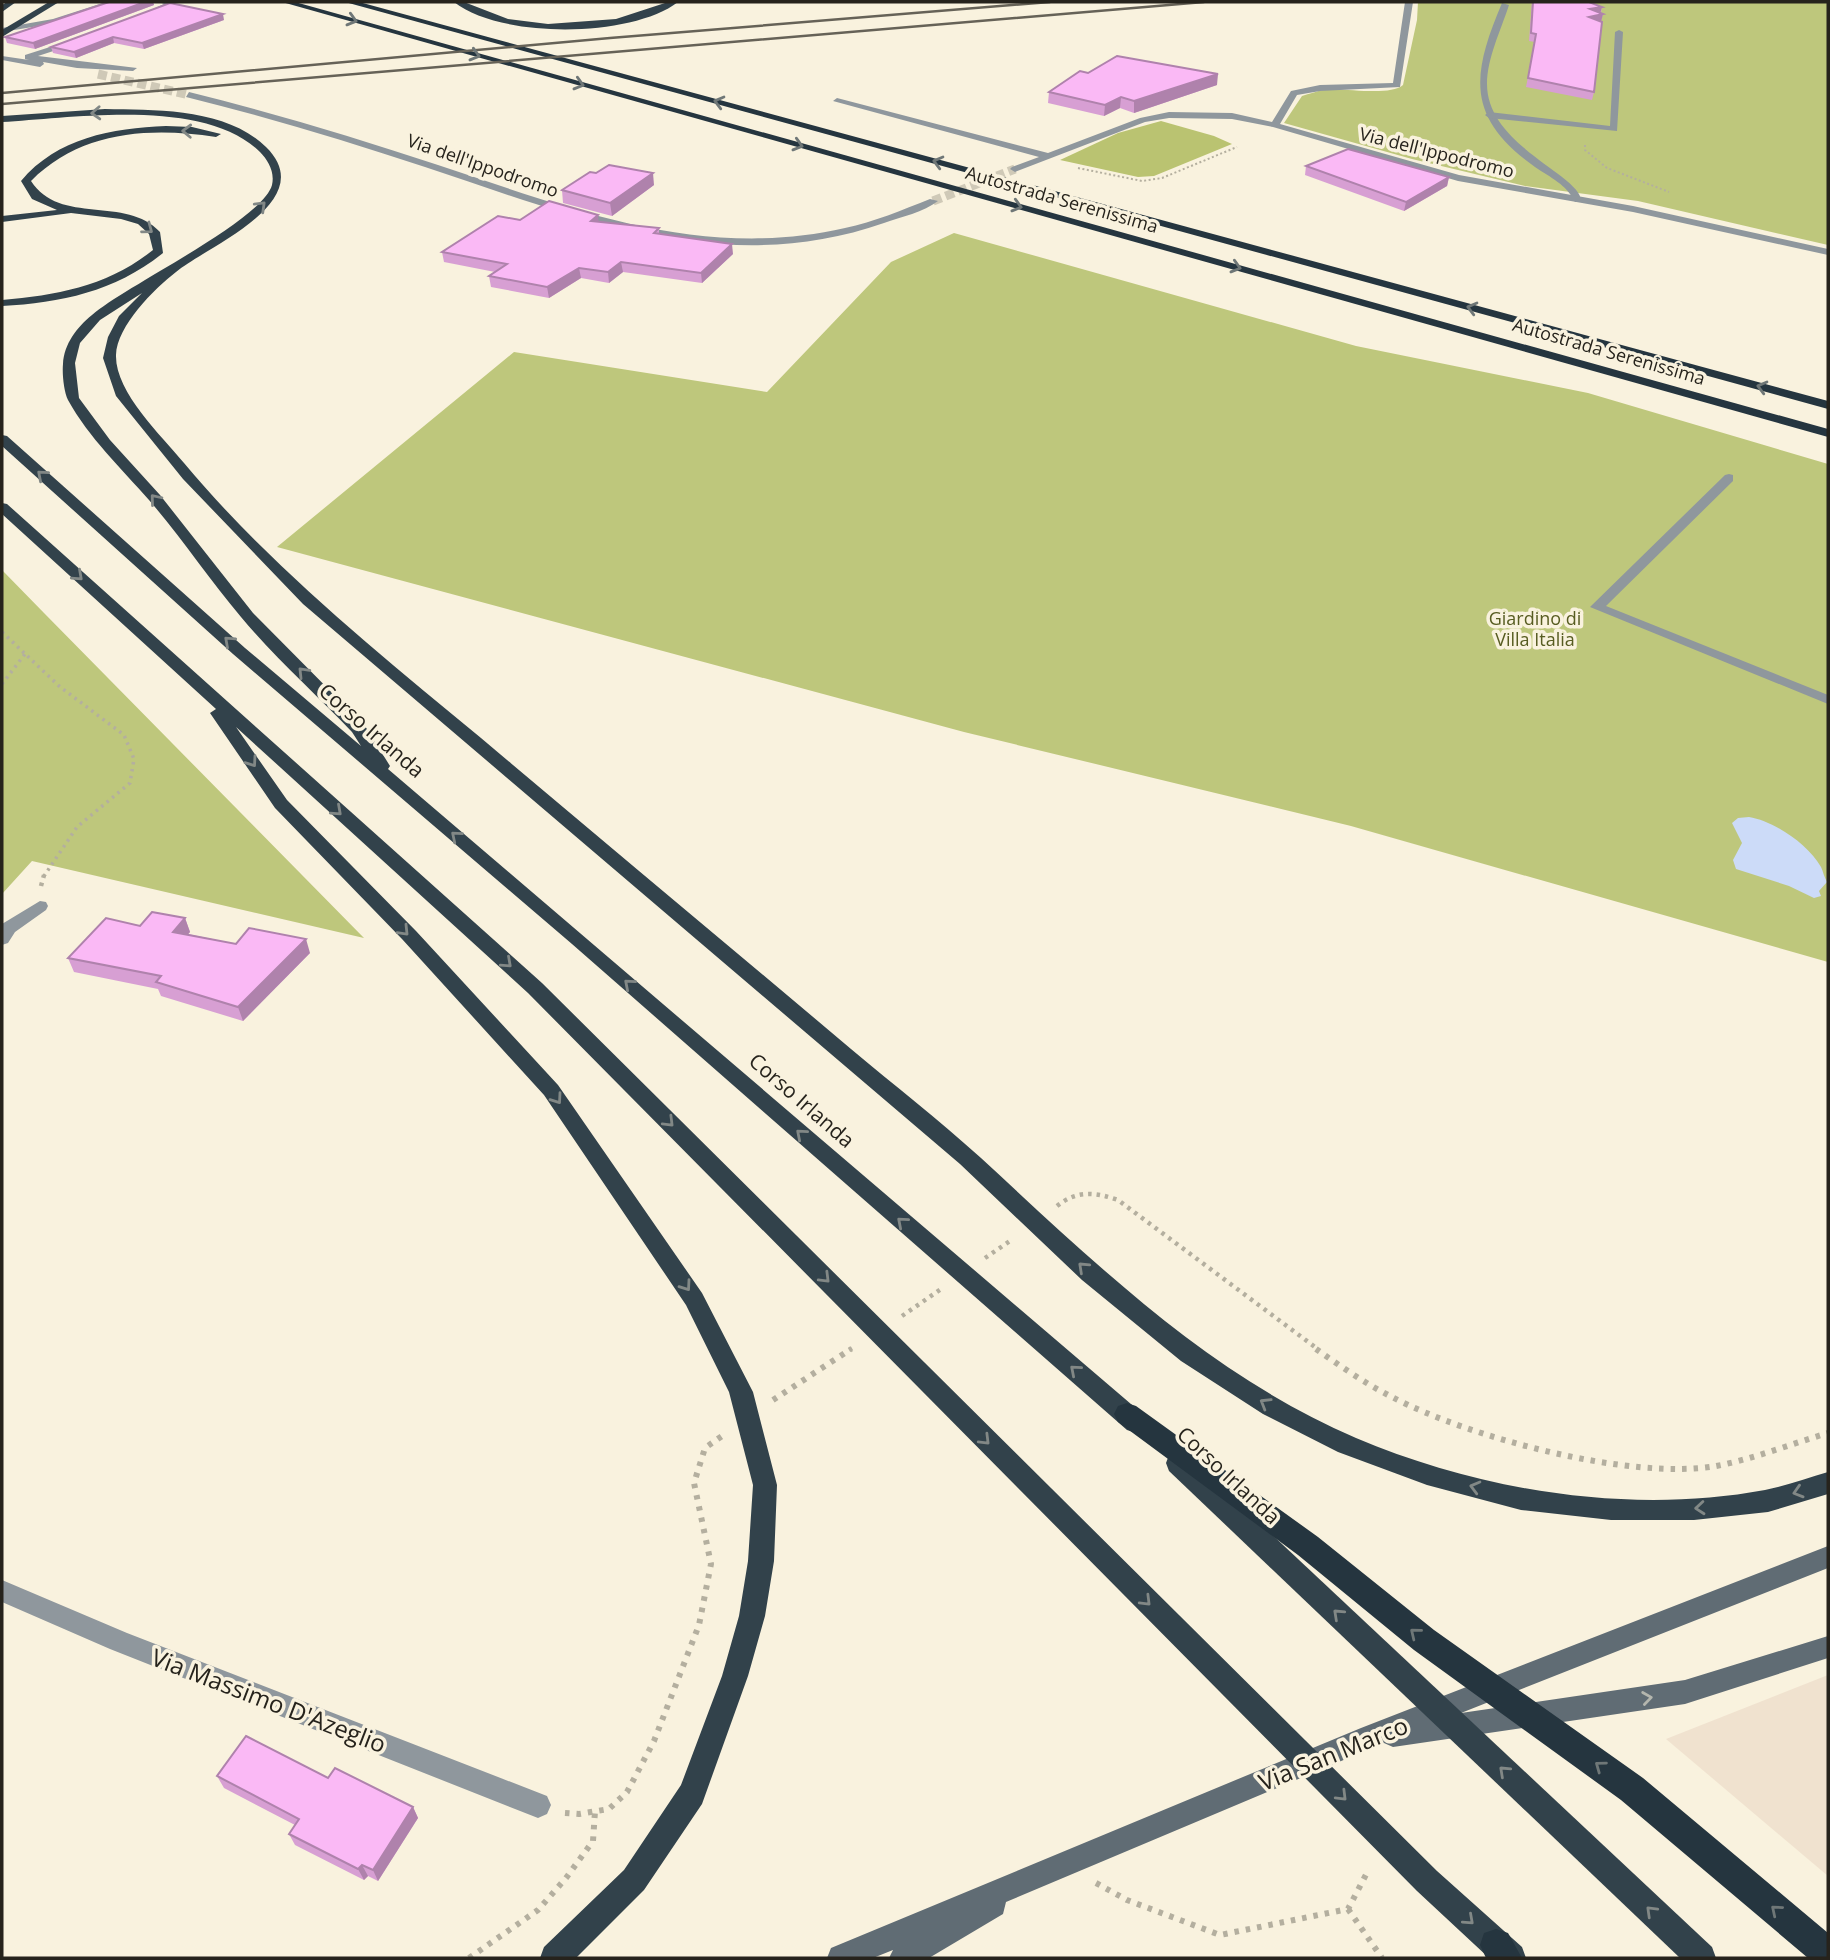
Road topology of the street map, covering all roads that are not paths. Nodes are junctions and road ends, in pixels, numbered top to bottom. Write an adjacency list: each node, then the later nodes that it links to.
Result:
1 (12, 2): 14 (highway)
2 (55, 2): 17 (highway)
3 (113, 2): 17 (street)
4 (163, 2): 15 (street)
5 (286, 2): 39 (highway, Autostrada Serenissima, one-way to 39)
6 (349, 2): 38 (highway, Autostrada Serenissima, one-way to 6)
7 (458, 2): 10 (highway)
8 (479, 2): 9 (highway)
9 (660, 2)
10 (674, 2)
11 (1409, 2): 27 (street)
12 (1505, 5): 25 (street)
13 (25, 7): 16 (highway)
14 (2, 9)
15 (145, 15)
16 (2, 23)
17 (2, 32)
18 (1619, 32): 25 (street)
19 (84, 37): 21 (street)
20 (2, 58): 22 (street)
21 (133, 68)
22 (98, 74)
23 (190, 95): 32 (street, Via dell'Ippodromo)
24 (837, 101): 29 (street)
25 (1489, 115): 31 (street)
26 (2, 119): 28 (highway, one-way to 26)
27 (1275, 125): 29 (street, Via dell'Ippodromo); 31 (street, Via dell'Ippodromo)
28 (254, 142): 33 (highway, one-way to 33); 36 (highway, one-way to 28)
29 (1045, 157): 30 (street, Via dell'Ippodromo)
30 (1015, 169)
31 (1578, 200): 35 (street, Via dell'Ippodromo)
32 (933, 201)
33 (84, 212): 34 (highway); 37 (highway, one-way to 37)
34 (2, 219)
35 (1828, 252)
36 (173, 268): 45 (highway, one-way to 36); 49 (highway, one-way to 36)
37 (2, 303)
38 (1828, 405)
39 (1828, 433)
40 (2, 439): 45 (highway, Corso Irlanda, one-way to 40)
41 (1728, 478): 44 (street)
42 (2, 507): 43 (highway, one-way to 43)
43 (199, 686): 56 (highway, one-way to 56); 58 (highway, one-way to 58)
44 (1828, 700)
45 (392, 782): 48 (highway, Corso Irlanda, one-way to 45)
46 (40, 906): 47 (street)
47 (2, 939)
48 (1127, 1414): 57 (highway, one-way to 48); 61 (highway, Corso Irlanda, one-way to 48)
49 (1828, 1483)
50 (1828, 1557): 53 (main road, Via San Marco)
51 (2, 1591): 54 (street, Via Massimo D'Azeglio)
52 (1828, 1647): 53 (main road, one-way to 52)
53 (1361, 1740): 55 (main road, Via San Marco)
54 (538, 1805)
55 (1059, 1868): 59 (main road, Via San Marco); 60 (main road)
56 (1504, 1954)
57 (1828, 1954)
58 (555, 1958)
59 (841, 1958)
60 (903, 1958)
61 (1700, 1958)

